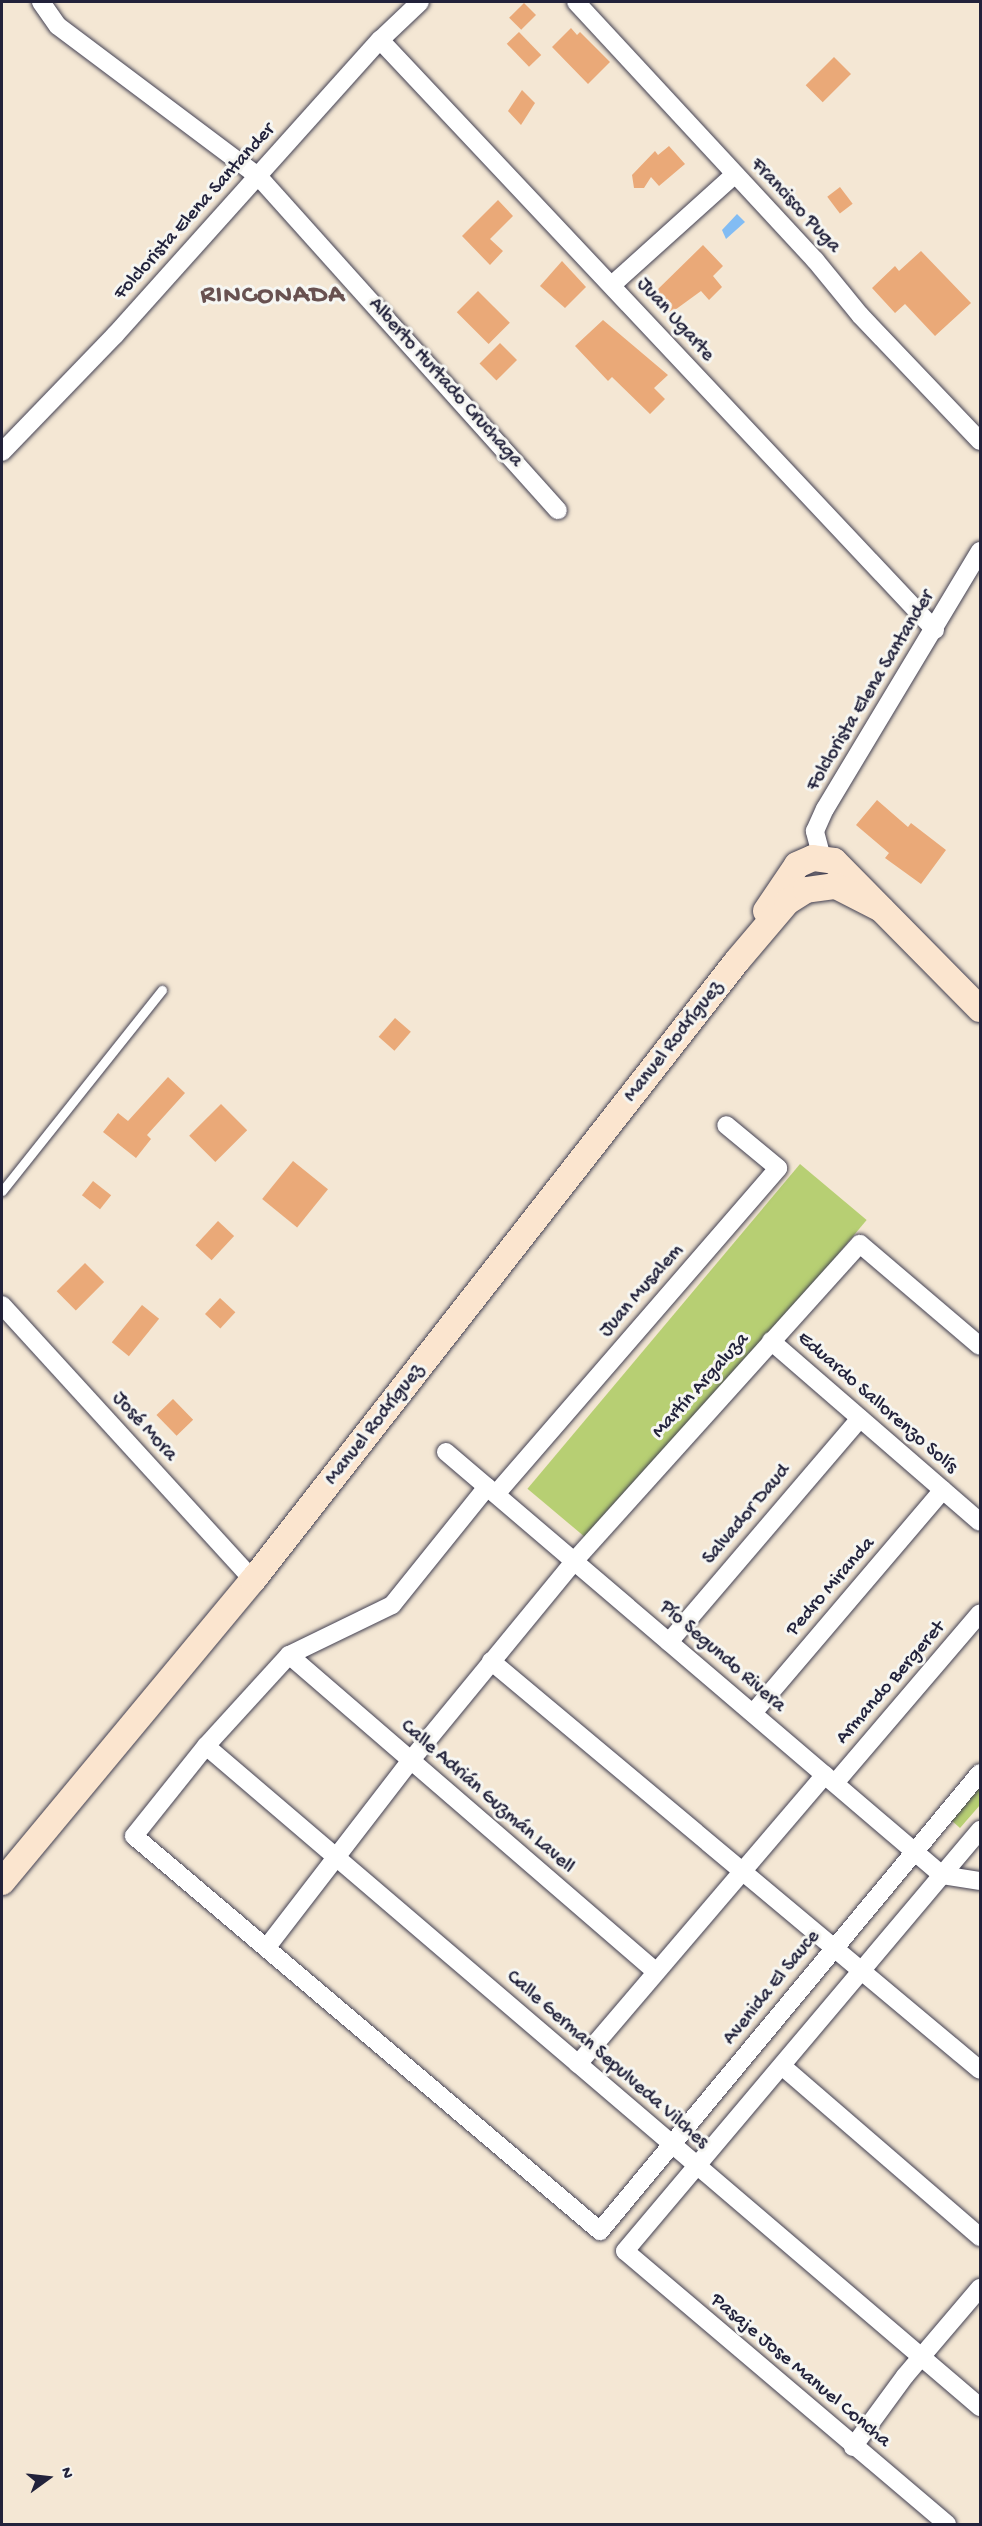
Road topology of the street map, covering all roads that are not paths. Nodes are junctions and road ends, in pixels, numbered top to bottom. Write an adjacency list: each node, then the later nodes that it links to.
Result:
1 (41, 2): 6 (street, Alberto Hurtado Cruchaga)
2 (420, 2): 4 (street, Folclorista Elena Santander)
3 (576, 2): 5 (street, Francisco Puga)
4 (380, 40): 6 (street, Folclorista Elena Santander); 7 (street, Juan Ugarte)
5 (735, 174): 7 (street); 8 (street, Francisco Puga)
6 (258, 177): 9 (street, Folclorista Elena Santander); 10 (street, Alberto Hurtado Cruchaga)
7 (613, 284): 12 (street, Juan Ugarte)
8 (981, 441)
9 (2, 452)
10 (558, 510)
11 (981, 551): 12 (street, Folclorista Elena Santander)
12 (935, 630): 13 (street, Folclorista Elena Santander)
13 (822, 858): 14 (street); 15 (street, Manuel Rodríguez)
14 (881, 909): 15 (street, Manuel Rodríguez); 17 (street)
15 (737, 960): 29 (street, Manuel Rodríguez)
16 (162, 990): 19 (lane)
17 (981, 1009)
18 (726, 1125): 26 (street, Juan Musalem)
19 (2, 1191)
20 (2, 1305): 29 (street, José Mora)
21 (771, 1341): 22 (street, Martín Argaluza); 23 (street, Eduardo Sallorenzo Solís); 28 (street, Martín Argaluza)
22 (981, 1347)
23 (860, 1418): 25 (street, Eduardo Sallorenzo Solís); 31 (street, Salvador Daud)
24 (446, 1452): 26 (street, Pío Segundo Rivera)
25 (943, 1490): 27 (street, Eduardo Sallorenzo Solís); 34 (street, Pedro Miranda)
26 (492, 1491): 28 (street, Pío Segundo Rivera); 32 (street)
27 (981, 1522)
28 (576, 1559): 31 (street, Pío Segundo Rivera); 33 (street, Martín Argaluza)
29 (253, 1580): 44 (street, Manuel Rodríguez)
30 (981, 1612): 38 (street, Armando Bergeret)
31 (669, 1642): 34 (street, Pío Segundo Rivera)
32 (289, 1655): 35 (street); 36 (street, Calle Adrián Guzmán Lavell)
33 (491, 1661): 36 (street, Martín Argaluza); 42 (street)
34 (753, 1713): 38 (street, Pío Segundo Rivera)
35 (206, 1746): 41 (street, Calle German Sepulveda Vilches); 46 (street)
36 (411, 1761): 41 (street, Martín Argaluza); 49 (street, Calle Adrián Guzmán Lavell)
37 (981, 1773): 40 (street, Avenida El Sauce)
38 (830, 1779): 40 (street, Pío Segundo Rivera); 42 (street, Armando Bergeret)
39 (981, 1830): 43 (street)
40 (913, 1851): 43 (street, Pío Segundo Rivera); 47 (street, Avenida El Sauce)
41 (336, 1858): 46 (street, Martín Argaluza); 50 (street, Calle German Sepulveda Vilches)
42 (743, 1871): 47 (street); 49 (street, Armando Bergeret)
43 (942, 1875): 45 (street, Pío Segundo Rivera); 48 (street)
44 (2, 1882)
45 (979, 1886)
46 (267, 1947): 53 (street, Avenida El Sauce)
47 (834, 1947): 48 (street); 53 (street, Avenida El Sauce)
48 (862, 1970): 51 (street); 52 (street)
49 (656, 1972): 50 (street, Armando Bergeret)
50 (578, 2064): 53 (street, Calle German Sepulveda Vilches)
51 (782, 2066): 54 (street); 55 (street)
52 (981, 2070)
53 (673, 2146): 54 (street, Calle German Sepulveda Vilches)
54 (698, 2167): 57 (street, Calle German Sepulveda Vilches); 59 (street, Pasaje Jose Manuel Concha)
55 (981, 2237)
56 (981, 2288): 57 (street)
57 (921, 2356): 58 (street, Calle German Sepulveda Vilches); 59 (street)
58 (981, 2407)
59 (853, 2447): 60 (street, Pasaje Jose Manuel Concha)
60 (947, 2524)

